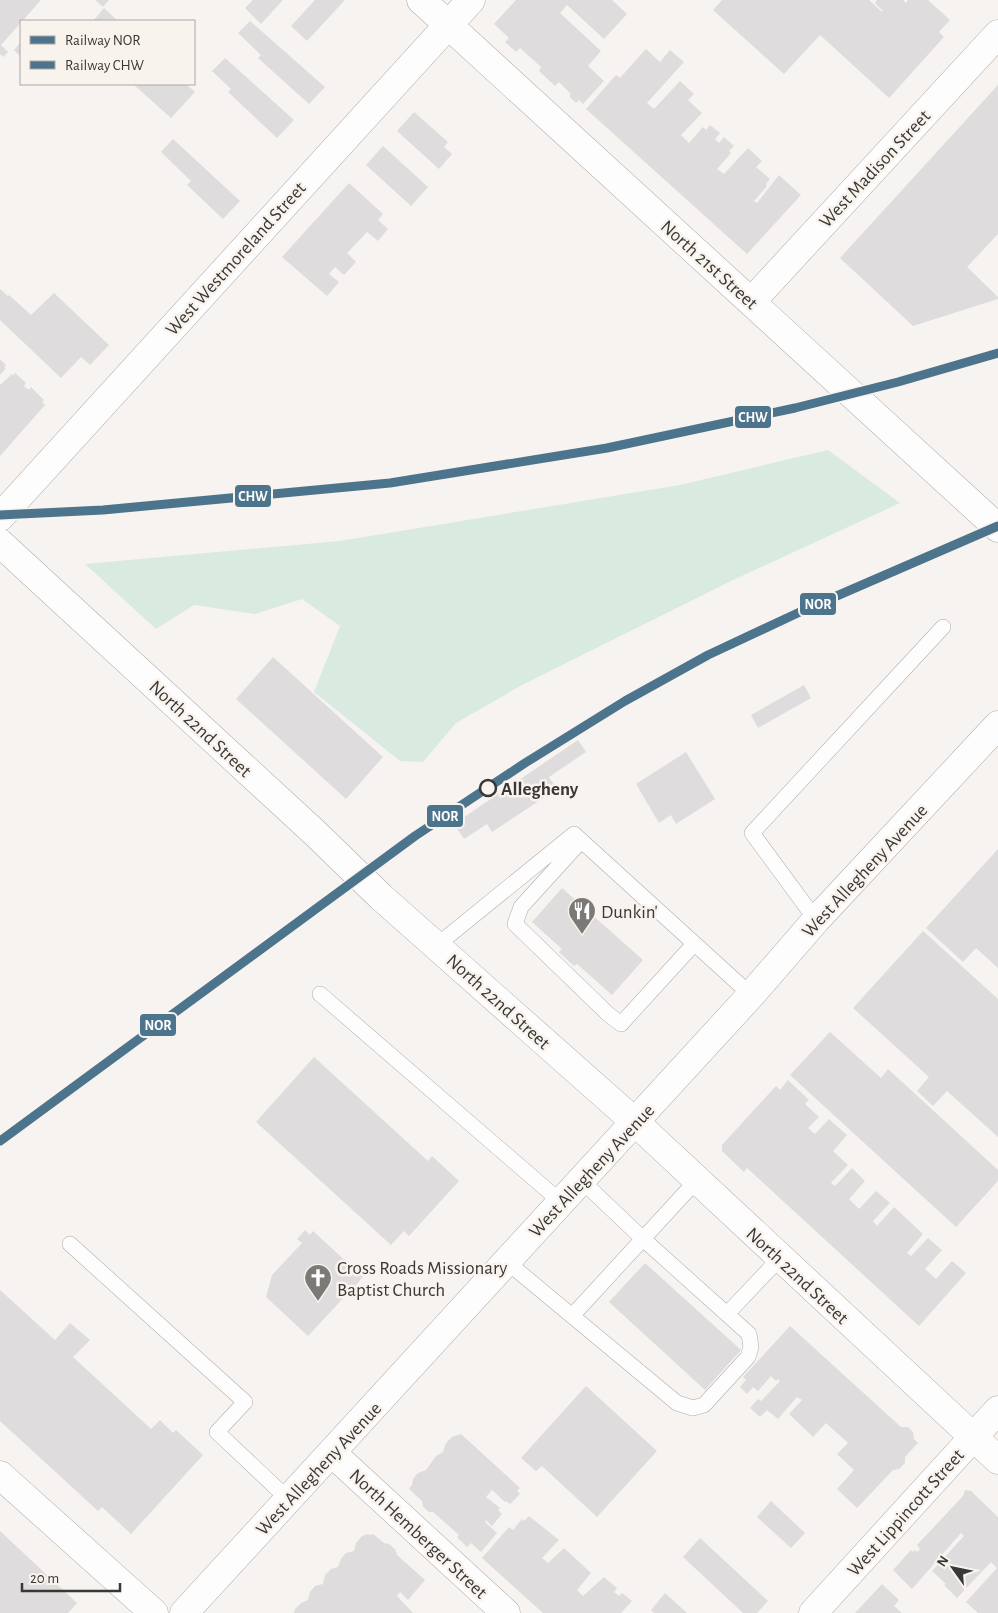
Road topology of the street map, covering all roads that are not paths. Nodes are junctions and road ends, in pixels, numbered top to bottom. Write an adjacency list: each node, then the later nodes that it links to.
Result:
1 (421, 0): 3 (street, North 21st Street)
2 (471, 0): 3 (street, West Westmoreland Street)
3 (448, 25): 5 (street, North 21st Street); 6 (street, West Westmoreland Street)
4 (998, 34): 5 (street, West Madison Street)
5 (751, 302): 7 (street, North 21st Street)
6 (0, 516)
7 (998, 528)
8 (0, 543): 14 (street, North 22nd Street)
9 (943, 627): 12 (lane)
10 (998, 725): 12 (street, West Allegheny Avenue)
11 (581, 841): 13 (lane); 13 (lane); 14 (lane)
12 (816, 920): 16 (street, West Allegheny Avenue)
13 (694, 944): 16 (lane)
14 (436, 946): 17 (street, North 22nd Street)
15 (320, 994): 20 (lane)
16 (751, 995): 17 (street, West Allegheny Avenue)
17 (635, 1122): 18 (street, West Allegheny Avenue); 19 (street, North 22nd Street)
18 (581, 1180): 20 (street, West Allegheny Avenue); 21 (lane)
19 (697, 1180): 21 (lane); 23 (street, North 22nd Street)
20 (561, 1202): 24 (street, West Allegheny Avenue)
21 (642, 1238): 25 (lane); 26 (lane)
22 (70, 1244): 32 (lane)
23 (780, 1258): 25 (lane); 28 (street, North 22nd Street)
24 (507, 1262): 26 (lane); 29 (street, West Allegheny Avenue)
25 (727, 1314): 26 (lane)
26 (572, 1316)
27 (998, 1410): 28 (street, West Lippincott Street)
28 (973, 1438): 30 (street, North 22nd Street); 36 (street, West Lippincott Street)
29 (332, 1453): 32 (street, West Allegheny Avenue); 35 (street, North Hemberger Street)
30 (998, 1460)
31 (0, 1475): 33 (street)
32 (288, 1499): 34 (street, West Allegheny Avenue)
33 (154, 1613)
34 (184, 1613)
35 (506, 1613)
36 (813, 1613)

